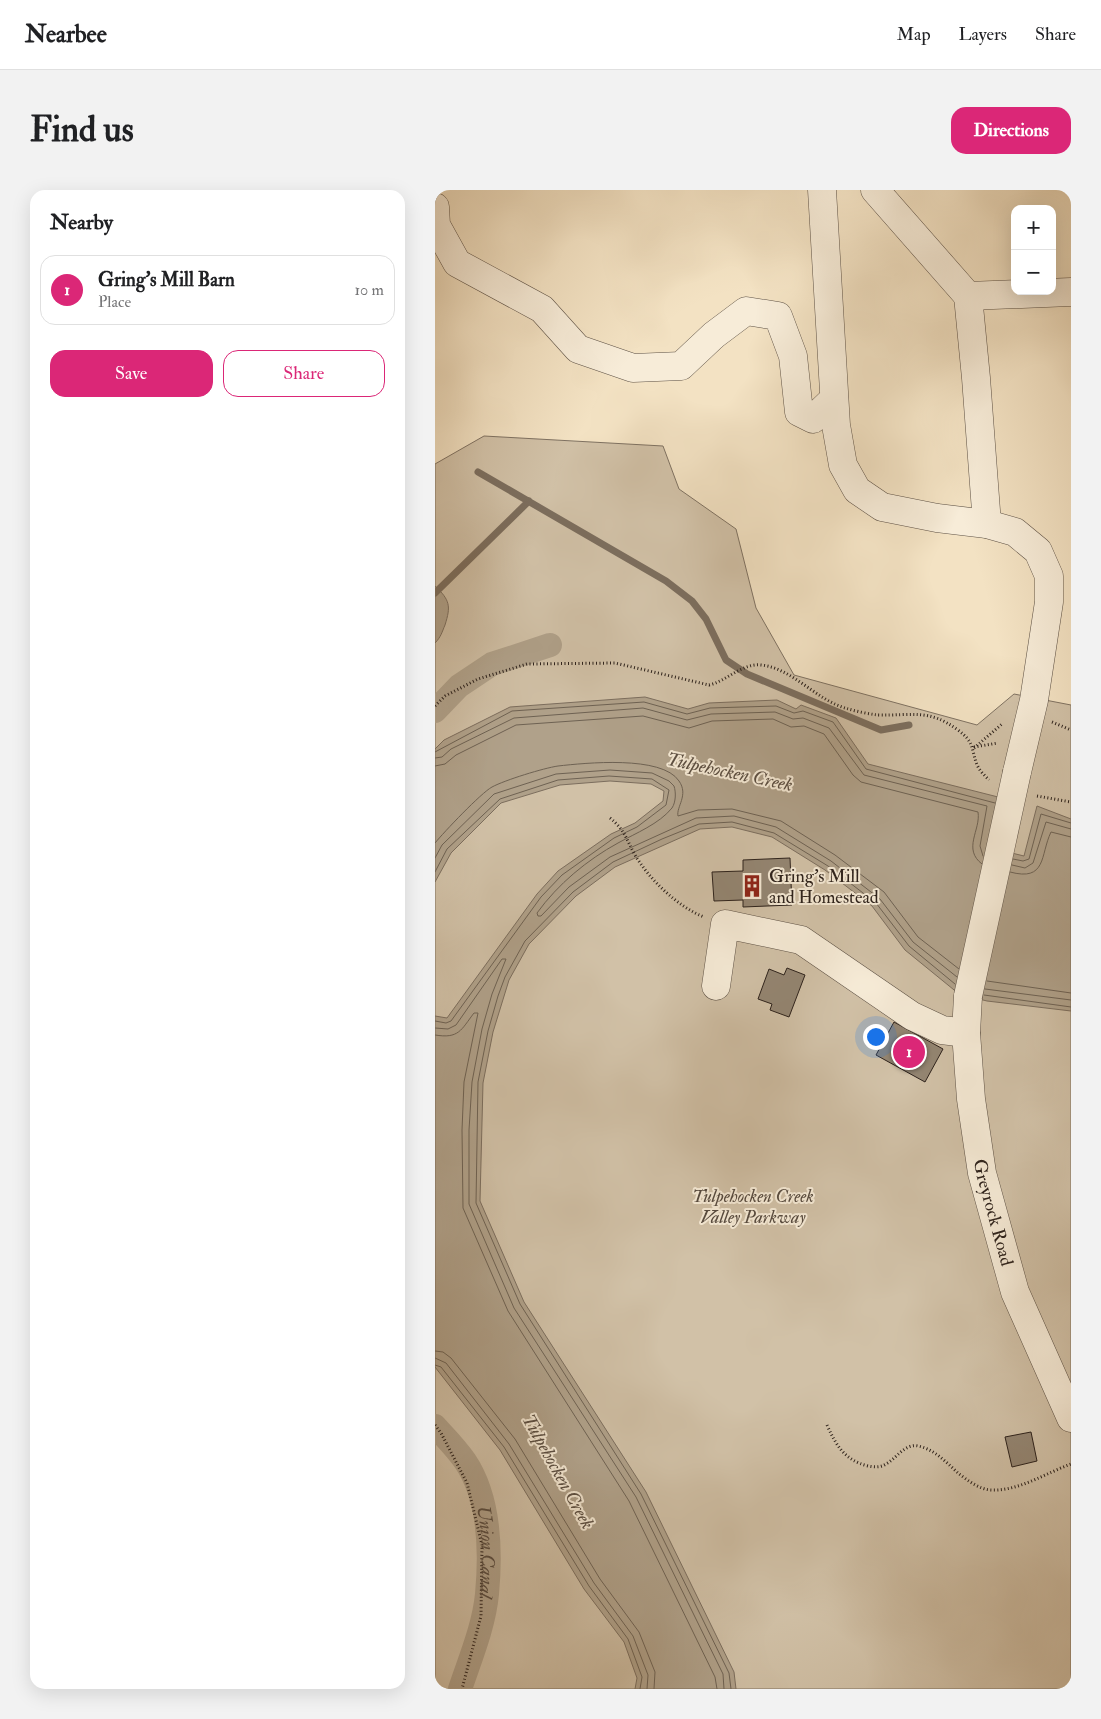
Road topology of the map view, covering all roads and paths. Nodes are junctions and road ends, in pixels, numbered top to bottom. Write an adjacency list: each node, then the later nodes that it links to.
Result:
1 (822, 190): 6 (lane, Greyrock Road)
2 (875, 190): 5 (lane)
3 (435, 207): 6 (lane)
4 (1071, 292): 5 (lane)
5 (968, 296): 7 (lane)
6 (834, 399): 7 (lane, Greyrock Road)
7 (987, 524): 12 (lane, Greyrock Road)
8 (435, 706): 10 (path)
9 (1002, 743): 10 (path)
10 (974, 748): 11 (path)
11 (992, 783)
12 (1023, 783): 13 (path); 17 (lane, Greyrock Road, bridge)
13 (1071, 802)
14 (609, 818): 15 (path)
15 (725, 924): 16 (lane); 17 (lane)
16 (716, 986)
17 (966, 1033): 18 (lane, Greyrock Road)
18 (1071, 1418)
19 (827, 1425): 21 (path)
20 (435, 1426): 22 (path)
21 (1071, 1464)
22 (462, 1689)

